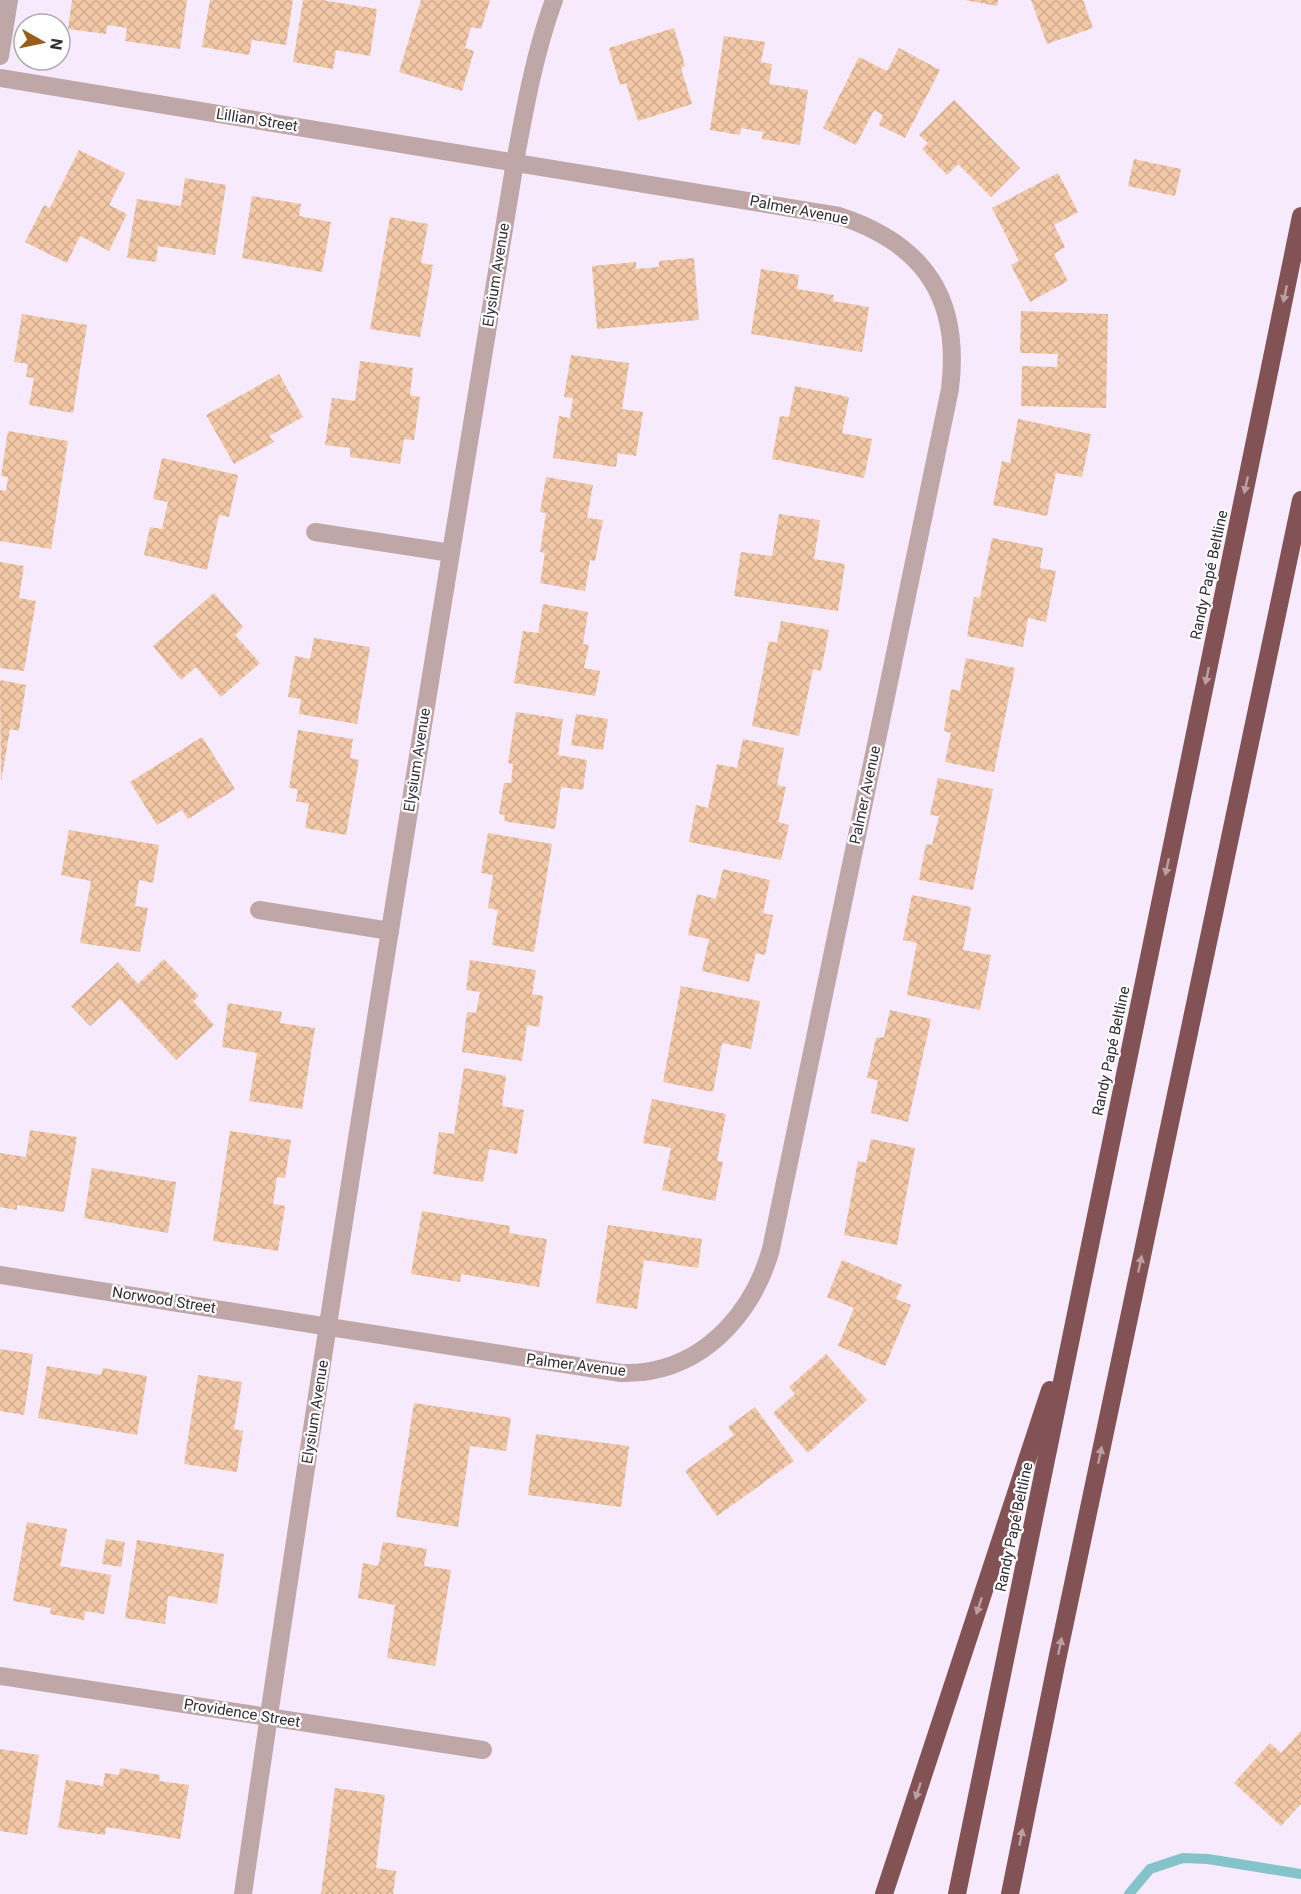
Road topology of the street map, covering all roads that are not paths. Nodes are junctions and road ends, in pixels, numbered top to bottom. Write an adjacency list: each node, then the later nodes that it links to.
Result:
1 (9, 0): 3 (street)
2 (554, 0): 5 (street, Elysium Avenue)
3 (0, 56)
4 (0, 78): 5 (street, Lillian Street)
5 (515, 162): 9 (street, Elysium Avenue); 14 (street, Palmer Avenue)
6 (1301, 216): 13 (highway, Randy Papé Beltline, one-way to 13)
7 (1301, 500): 21 (highway, one-way to 7)
8 (315, 532): 9 (street)
9 (451, 553): 11 (street, Elysium Avenue)
10 (259, 910): 11 (street)
11 (390, 931): 14 (street, Elysium Avenue)
12 (0, 1275): 14 (street, Norwood Street)
13 (1076, 1311): 19 (highway, one-way to 19); 20 (highway, Randy Papé Beltline)
14 (328, 1326): 16 (street, Elysium Avenue)
15 (0, 1676): 16 (street, Providence Street)
16 (269, 1717): 17 (street, Providence Street); 18 (street, Elysium Avenue)
17 (483, 1750)
18 (243, 1894)
19 (884, 1894)
20 (957, 1894)
21 (1010, 1894)

